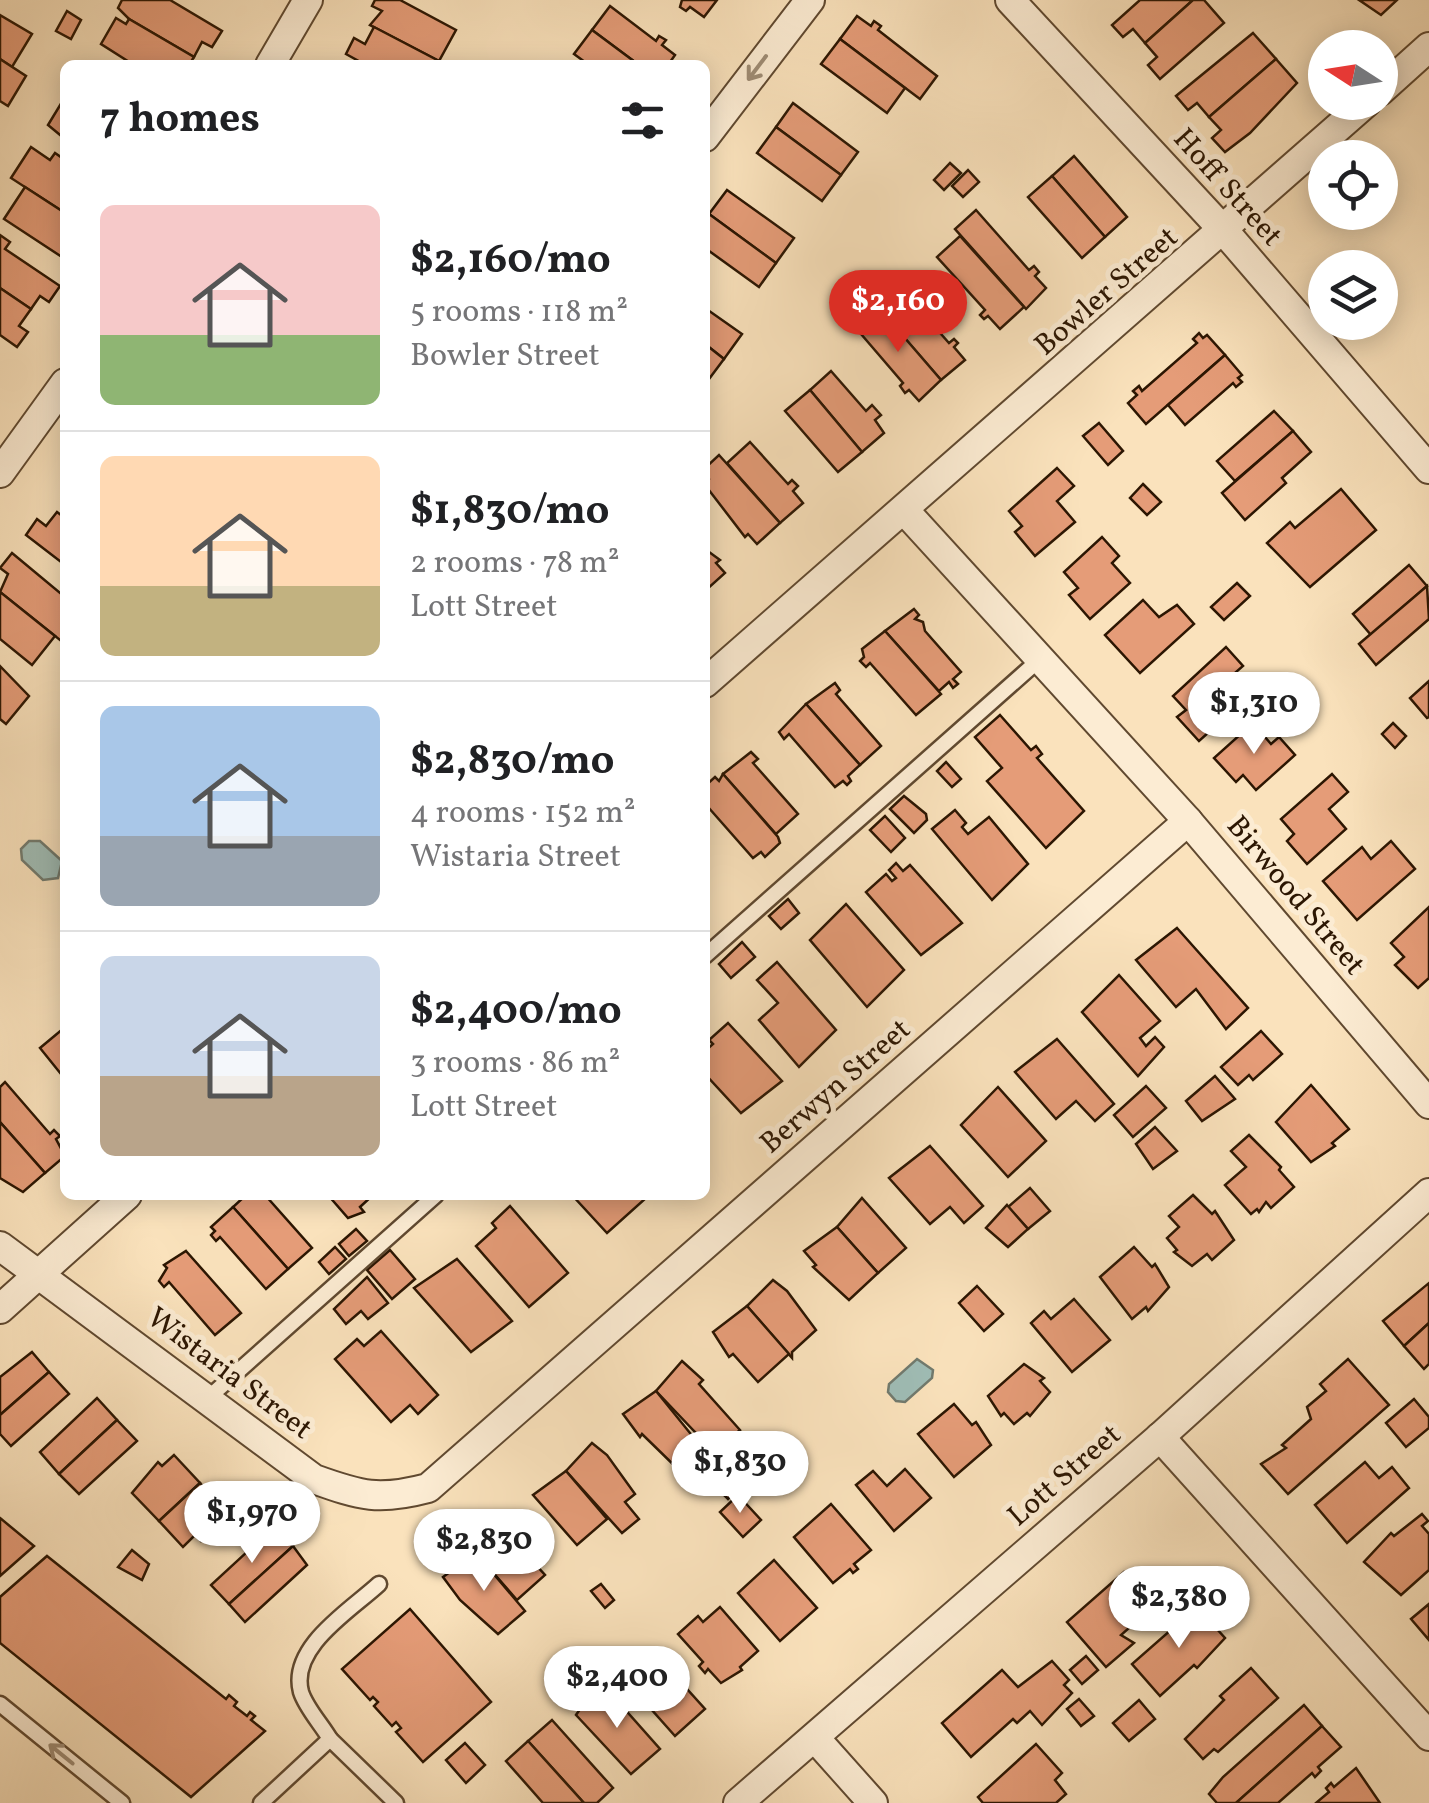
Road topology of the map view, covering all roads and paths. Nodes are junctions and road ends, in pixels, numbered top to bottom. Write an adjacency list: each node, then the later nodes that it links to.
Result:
1 (308, 0): 5 (street)
2 (810, 0): 8 (street, one-way to 8)
3 (1010, 0): 9 (street, Hoff Street)
4 (1429, 46): 6 (street)
5 (273, 60)
6 (1398, 74)
7 (1347, 120): 9 (street, Bowler Street)
8 (710, 130)
9 (1225, 232): 11 (street, Hoff Street); 13 (street, Bowler Street)
10 (60, 390): 12 (street)
11 (1429, 469)
12 (0, 473)
13 (905, 512): 14 (street, Birwood Street); 15 (street, Bowler Street)
14 (1040, 659): 16 (street, Birwood Street); 17 (lane)
15 (710, 679)
16 (1188, 822): 18 (street, Birwood Street); 27 (street, Berwyn Street)
17 (710, 952)
18 (1429, 1104)
19 (1429, 1193): 26 (street, Lott Street)
20 (122, 1200): 23 (street)
21 (430, 1200): 25 (lane)
22 (0, 1246): 23 (street, Wistaria Street)
23 (39, 1274): 24 (street); 25 (street, Wistaria Street)
24 (0, 1309)
25 (207, 1399): 27 (street, Wistaria Street)
26 (1160, 1437): 30 (street); 31 (street, Lott Street)
27 (436, 1480)
28 (379, 1584): 32 (lane)
29 (0, 1704): 33 (lane, one-way to 29)
30 (1429, 1736)
31 (815, 1738): 36 (street, Lott Street); 37 (street)
32 (330, 1739): 34 (lane); 35 (lane)
33 (122, 1803)
34 (261, 1803)
35 (396, 1803)
36 (738, 1803)
37 (873, 1803)

